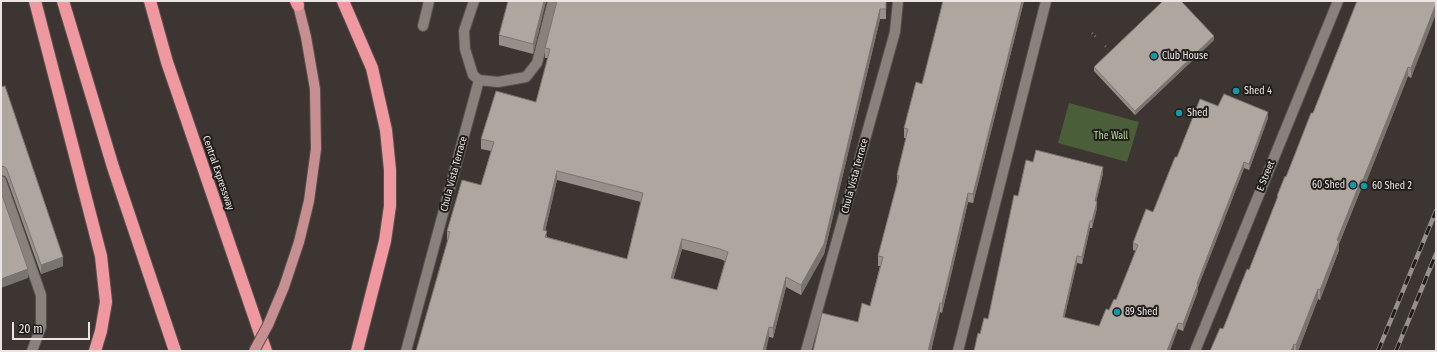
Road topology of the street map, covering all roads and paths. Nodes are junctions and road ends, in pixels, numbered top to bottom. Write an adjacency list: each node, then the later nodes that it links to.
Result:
1 (35, 1): 20 (highway)
2 (63, 1): 21 (highway)
3 (150, 1): 23 (highway, Central Expressway)
4 (343, 1): 24 (highway)
5 (429, 1): 12 (lane)
6 (474, 1): 17 (lane)
7 (553, 1): 17 (lane)
8 (898, 1): 26 (lane, Chula Vista Terrace)
9 (1046, 1): 27 (lane)
10 (1338, 1): 28 (lane, E Street)
11 (297, 2): 22 (main road, bridge)
12 (423, 26)
13 (1092, 33): 14 (path)
14 (1096, 37)
15 (1105, 46): 16 (path)
16 (1108, 50)
17 (479, 80): 25 (lane, Chula Vista Terrace)
18 (1, 181): 19 (lane)
19 (32, 351)
20 (94, 351)
21 (175, 351)
22 (254, 351)
23 (266, 351)
24 (357, 351)
25 (406, 351)
26 (806, 351)
27 (958, 351)
28 (1195, 351)

